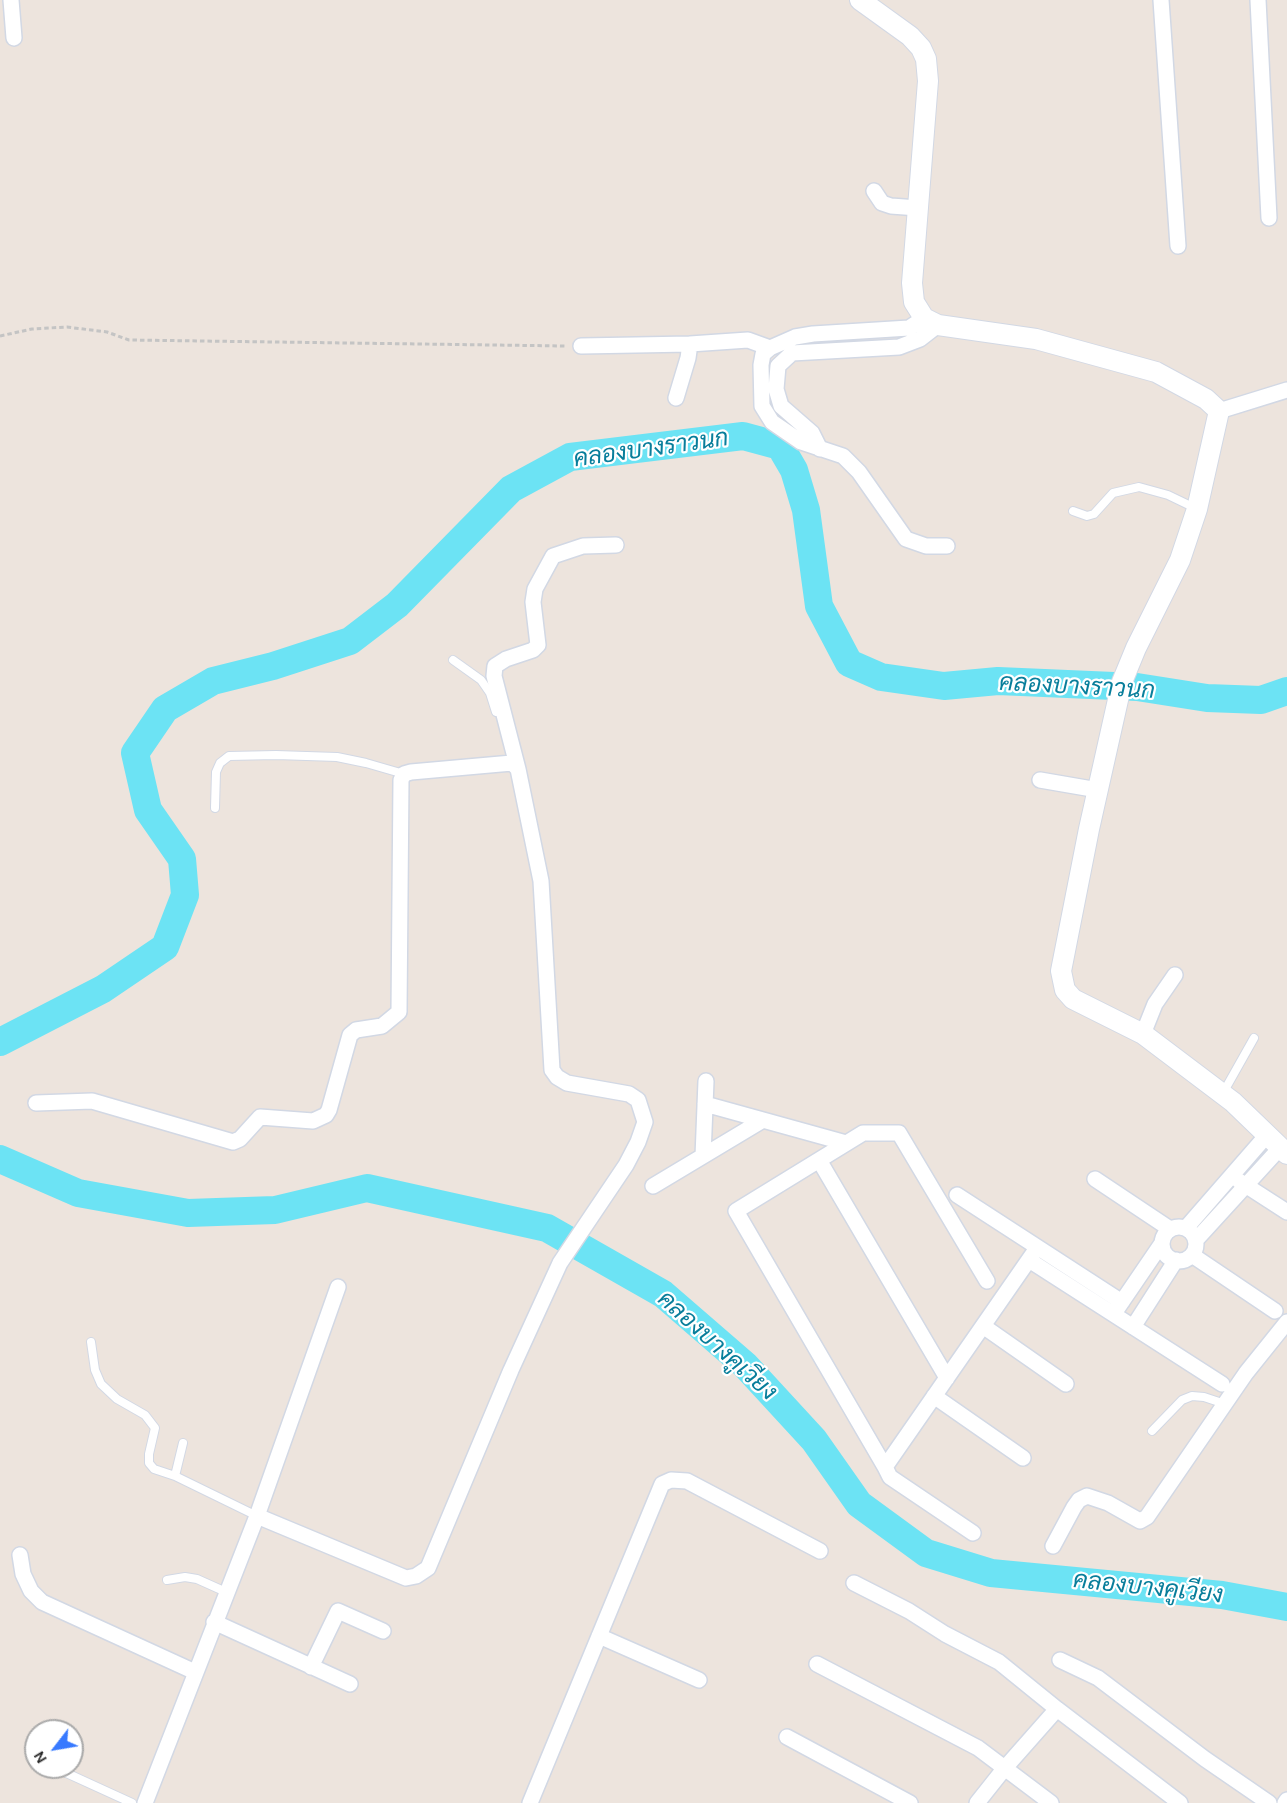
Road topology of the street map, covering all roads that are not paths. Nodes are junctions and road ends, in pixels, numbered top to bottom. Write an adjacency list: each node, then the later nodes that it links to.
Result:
1 (11, 0): 5 (street)
2 (860, 0): 7 (street)
3 (1161, 0): 9 (street)
4 (1258, 0): 8 (street)
5 (14, 38)
6 (874, 191): 7 (street)
7 (918, 208): 10 (street)
8 (1269, 219)
9 (1178, 246)
10 (931, 322): 13 (street); 16 (street); 17 (street)
11 (690, 344): 12 (street); 13 (street); 15 (street)
12 (581, 346)
13 (770, 348): 17 (street)
14 (1287, 390): 16 (street)
15 (676, 398)
16 (1219, 411): 18 (street)
17 (820, 449): 21 (street)
18 (1197, 509): 19 (lane); 27 (street)
19 (1073, 511)
20 (616, 545): 23 (street)
21 (947, 546)
22 (453, 660): 23 (lane)
23 (508, 731): 24 (street)
24 (518, 769): 25 (street); 70 (street)
25 (404, 774): 28 (lane); 34 (street)
26 (1040, 780): 27 (street)
27 (1098, 790): 30 (street)
28 (215, 808)
29 (1175, 975): 30 (street)
30 (1143, 1034): 33 (street)
31 (1254, 1038): 33 (lane)
32 (706, 1081): 35 (street)
33 (1223, 1094): 38 (street)
34 (36, 1103)
35 (705, 1104): 36 (street); 39 (street)
36 (763, 1120): 37 (street); 39 (street)
37 (846, 1143): 40 (street); 52 (street)
38 (1278, 1146): 41 (street); 44 (street)
39 (703, 1156): 43 (street)
40 (819, 1160): 60 (street); 68 (street)
41 (1231, 1176): 44 (street); 47 (street)
42 (1095, 1179): 47 (street)
43 (653, 1186)
44 (1245, 1186): 46 (street); 49 (street)
45 (957, 1195): 50 (street)
46 (1287, 1212)
47 (1178, 1229): 48 (street); 49 (street)
48 (1162, 1243): 51 (street); 54 (street)
49 (1194, 1248): 51 (street); 55 (street)
50 (1033, 1254): 54 (street); 57 (street)
51 (1176, 1260): 58 (street)
52 (987, 1281)
53 (338, 1287): 70 (street)
54 (1118, 1308): 58 (street)
55 (1275, 1311)
56 (1287, 1322): 64 (street)
57 (983, 1326): 60 (street); 61 (street)
58 (1133, 1327): 62 (street)
59 (91, 1342): 69 (lane)
60 (947, 1378): 63 (street)
61 (1066, 1384)
62 (1222, 1384)
63 (934, 1396): 67 (street); 68 (street)
64 (1225, 1404): 65 (lane); 72 (street)
65 (1152, 1431)
66 (183, 1443): 69 (lane)
67 (1023, 1458)
68 (885, 1467): 71 (street)
69 (175, 1476): 70 (lane)
70 (257, 1515): 77 (street)
71 (973, 1533)
72 (1053, 1546)
73 (820, 1551): 80 (street)
74 (20, 1555): 84 (street)
75 (167, 1580): 77 (lane)
76 (854, 1583): 87 (street)
77 (226, 1592): 78 (street)
78 (214, 1622): 83 (street); 84 (street)
79 (383, 1631): 83 (street)
80 (599, 1636): 85 (street); 93 (street)
81 (1060, 1660): 98 (street)
82 (817, 1664): 89 (street)
83 (311, 1667): 86 (street)
84 (195, 1672): 92 (street)
85 (699, 1680)
86 (350, 1684)
87 (1057, 1709): 89 (street); 97 (street)
88 (787, 1737): 94 (street)
89 (1004, 1769): 95 (street); 96 (street)
90 (80, 1779): 91 (lane)
91 (132, 1803)
92 (145, 1803)
93 (530, 1803)
94 (910, 1803)
95 (977, 1803)
96 (1051, 1803)
97 (1180, 1803)
98 (1269, 1803)

